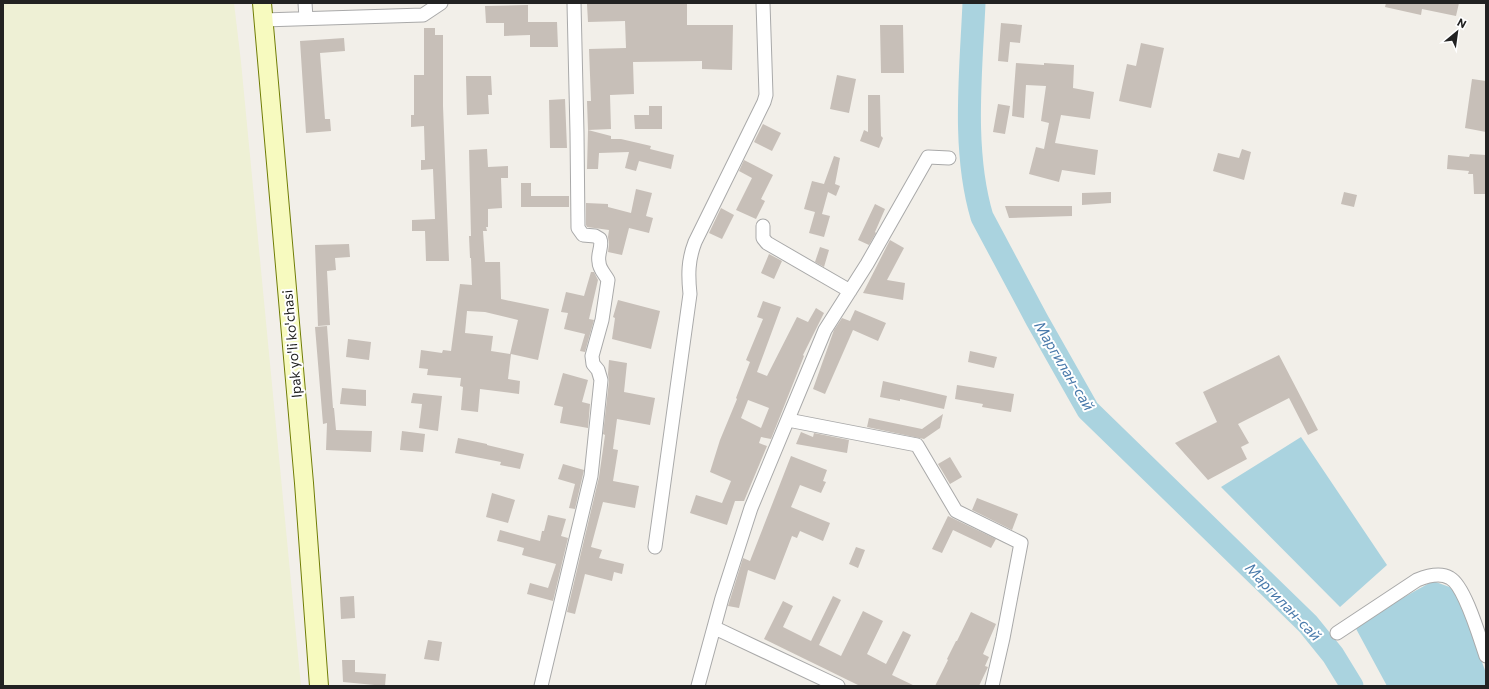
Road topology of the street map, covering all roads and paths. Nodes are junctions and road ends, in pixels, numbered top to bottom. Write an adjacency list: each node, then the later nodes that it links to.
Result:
1 (305, 3): 6 (street)
2 (441, 3): 6 (street)
3 (574, 3): 16 (street)
4 (763, 3): 11 (street)
5 (262, 11): 6 (street); 15 (main road, Ipak yo'li ko'chasi)
6 (306, 18)
7 (949, 158): 9 (street)
8 (763, 226): 9 (street)
9 (850, 291): 10 (street)
10 (788, 420): 12 (street); 19 (street)
11 (655, 547)
12 (715, 628): 17 (street); 18 (street)
13 (1337, 633): 14 (street)
14 (1486, 656)
15 (319, 686)
16 (541, 686)
17 (698, 686)
18 (838, 686)
19 (992, 686)

